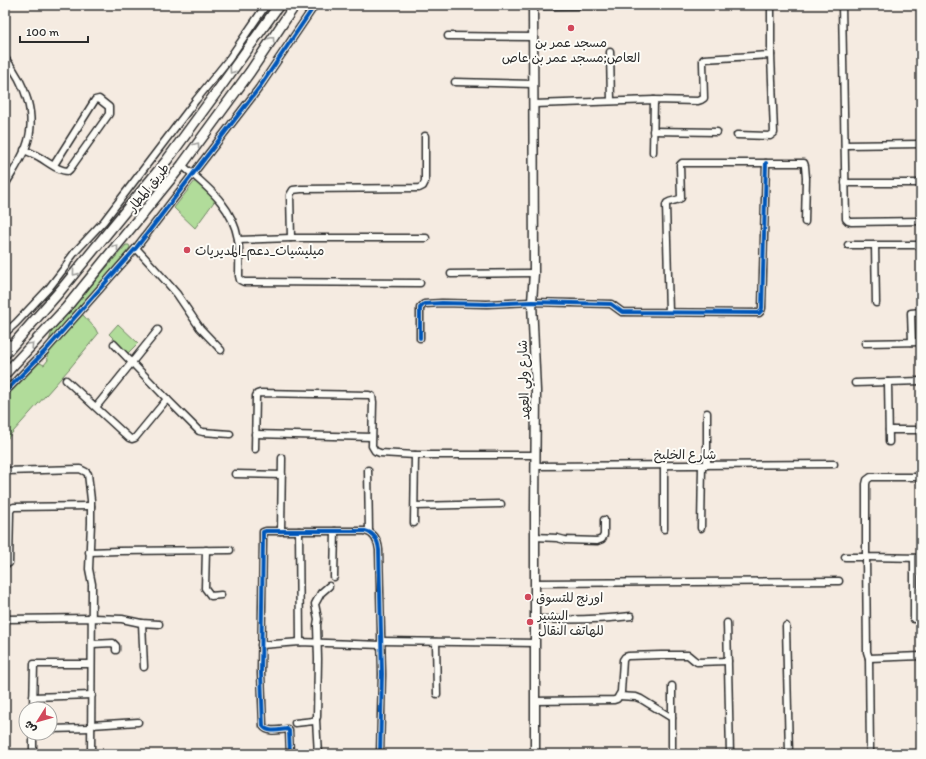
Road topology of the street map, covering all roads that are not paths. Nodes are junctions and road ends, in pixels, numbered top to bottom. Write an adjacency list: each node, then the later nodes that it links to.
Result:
1 (266, 5): 52 (street)
2 (279, 5): 56 (highway, طريق المطار, one-way to 56)
3 (295, 5): 29 (highway, طريق المطار, one-way to 3)
4 (315, 5): 31 (street)
5 (566, 5): 6 (street); 9 (street)
6 (623, 5)
7 (771, 5): 13 (street)
8 (842, 5): 25 (street)
9 (533, 6): 11 (main road, شارع ولي العهد)
10 (448, 36): 11 (street)
11 (533, 37): 16 (main road, شارع ولي العهد)
12 (610, 52): 18 (street)
13 (771, 55): 17 (street); 22 (street)
14 (5, 58): 26 (street)
15 (455, 82): 16 (street)
16 (533, 84): 19 (main road, شارع ولي العهد)
17 (654, 100): 18 (street); 20 (street)
18 (611, 101): 19 (street)
19 (534, 104): 44 (main road, شارع ولي العهد)
20 (653, 131): 21 (street); 27 (street)
21 (717, 132)
22 (737, 135)
23 (425, 136): 37 (street)
24 (921, 144): 25 (street)
25 (845, 145): 32 (street)
26 (24, 150): 30 (street); 34 (street)
27 (653, 152)
28 (766, 163): 36 (street); 49 (street); 49 (street)
29 (182, 164): 31 (street); 62 (highway, طريق المطار, one-way to 29)
30 (54, 166): 30 (street)
31 (193, 174): 39 (street); 43 (street)
32 (845, 183): 33 (street); 35 (street)
33 (921, 183)
34 (5, 185)
35 (921, 221)
36 (806, 222)
37 (291, 238): 38 (street); 39 (street)
38 (426, 238)
39 (238, 240): 46 (street)
40 (848, 245): 41 (street)
41 (875, 245): 42 (street); 48 (street)
42 (921, 245)
43 (136, 248): 59 (street); 67 (street)
44 (534, 273): 45 (street); 47 (main road, شارع ولي العهد)
45 (451, 274)
46 (420, 283)
47 (532, 302): 49 (street); 53 (street); 79 (main road, شارع ولي العهد)
48 (876, 303)
49 (669, 312)
50 (921, 312): 54 (street)
51 (158, 330): 61 (street)
52 (5, 333)
53 (420, 338)
54 (912, 342): 55 (street); 57 (street)
55 (921, 342)
56 (9, 343): 60 (highway, طريق المطار)
57 (865, 343)
58 (114, 344): 61 (street)
59 (221, 350)
60 (5, 354)
61 (132, 363): 68 (street); 69 (street)
62 (5, 374)
63 (66, 380): 69 (street)
64 (921, 381): 66 (street)
65 (855, 382): 66 (street)
66 (888, 382): 71 (street)
67 (5, 392)
68 (167, 399): 69 (street); 73 (street)
69 (96, 407)
70 (708, 413): 83 (street)
71 (889, 430): 72 (street); 76 (street)
72 (918, 430)
73 (230, 434)
74 (255, 434): 75 (street); 75 (street); 77 (street)
75 (372, 437): 78 (street)
76 (889, 442)
77 (255, 449)
78 (415, 455): 79 (street); 92 (street)
79 (536, 455): 84 (main road, شارع ولي العهد)
80 (282, 458): 88 (street)
81 (834, 464): 83 (street, شارع الخليخ)
82 (664, 465): 83 (street, شارع الخليخ); 84 (street, شارع الخليخ); 96 (street)
83 (705, 465): 95 (street)
84 (536, 466): 101 (main road, شارع ولي العهد)
85 (368, 470): 100 (street)
86 (5, 471): 91 (street)
87 (235, 474): 88 (street)
88 (282, 475): 97 (street)
89 (921, 480): 106 (street)
90 (502, 504): 92 (street)
91 (91, 506): 104 (street); 109 (street)
92 (415, 506): 94 (street)
93 (604, 520): 101 (street)
94 (414, 523)
95 (700, 528)
96 (664, 529)
97 (281, 531): 98 (street); 130 (street)
98 (299, 531): 99 (street); 124 (street)
99 (336, 531): 100 (street); 110 (street)
100 (369, 532): 127 (street)
101 (535, 537): 112 (main road, شارع ولي العهد)
102 (206, 550): 103 (street); 104 (street); 114 (street)
103 (230, 550)
104 (89, 552): 116 (street)
105 (845, 557): 106 (street)
106 (866, 558): 107 (street); 133 (street)
107 (914, 558): 108 (street); 119 (street)
108 (921, 558)
109 (9, 563)
110 (334, 577)
111 (839, 582): 112 (street)
112 (535, 583): 118 (main road, شارع ولي العهد)
113 (329, 586): 126 (street)
114 (221, 596)
115 (631, 616): 118 (street)
116 (93, 618): 117 (street); 120 (street); 129 (street)
117 (5, 619)
118 (535, 619): 128 (main road, شارع ولي العهد)
119 (914, 619)
120 (142, 623): 122 (street); 136 (street)
121 (727, 623): 134 (street)
122 (159, 624)
123 (786, 626): 159 (street)
124 (300, 642): 126 (street); 130 (street)
125 (436, 642): 127 (street); 128 (street); 138 (street)
126 (318, 643): 127 (street); 145 (street)
127 (381, 643): 155 (street)
128 (535, 643): 143 (main road, شارع ولي العهد)
129 (92, 644): 131 (street); 135 (street)
130 (261, 645): 153 (street)
131 (116, 650)
132 (921, 656): 133 (street)
133 (869, 658): 160 (street)
134 (728, 661): 140 (street); 158 (street)
135 (91, 664): 139 (street); 141 (street)
136 (144, 667)
137 (672, 686): 144 (street)
138 (436, 694)
139 (92, 695): 141 (street); 148 (street)
140 (619, 696): 143 (street); 144 (street)
141 (33, 697): 142 (street)
142 (33, 701)
143 (535, 701): 156 (main road, شارع ولي العهد)
144 (672, 718): 157 (street)
145 (316, 720): 147 (street); 154 (street)
146 (138, 722): 148 (street)
147 (295, 723)
148 (91, 726): 149 (street); 152 (street)
149 (58, 728)
150 (33, 741): 151 (street)
151 (33, 754)
152 (91, 754)
153 (290, 754)
154 (318, 754)
155 (380, 754)
156 (535, 754)
157 (672, 754)
158 (730, 754)
159 (789, 754)
160 (870, 754)

